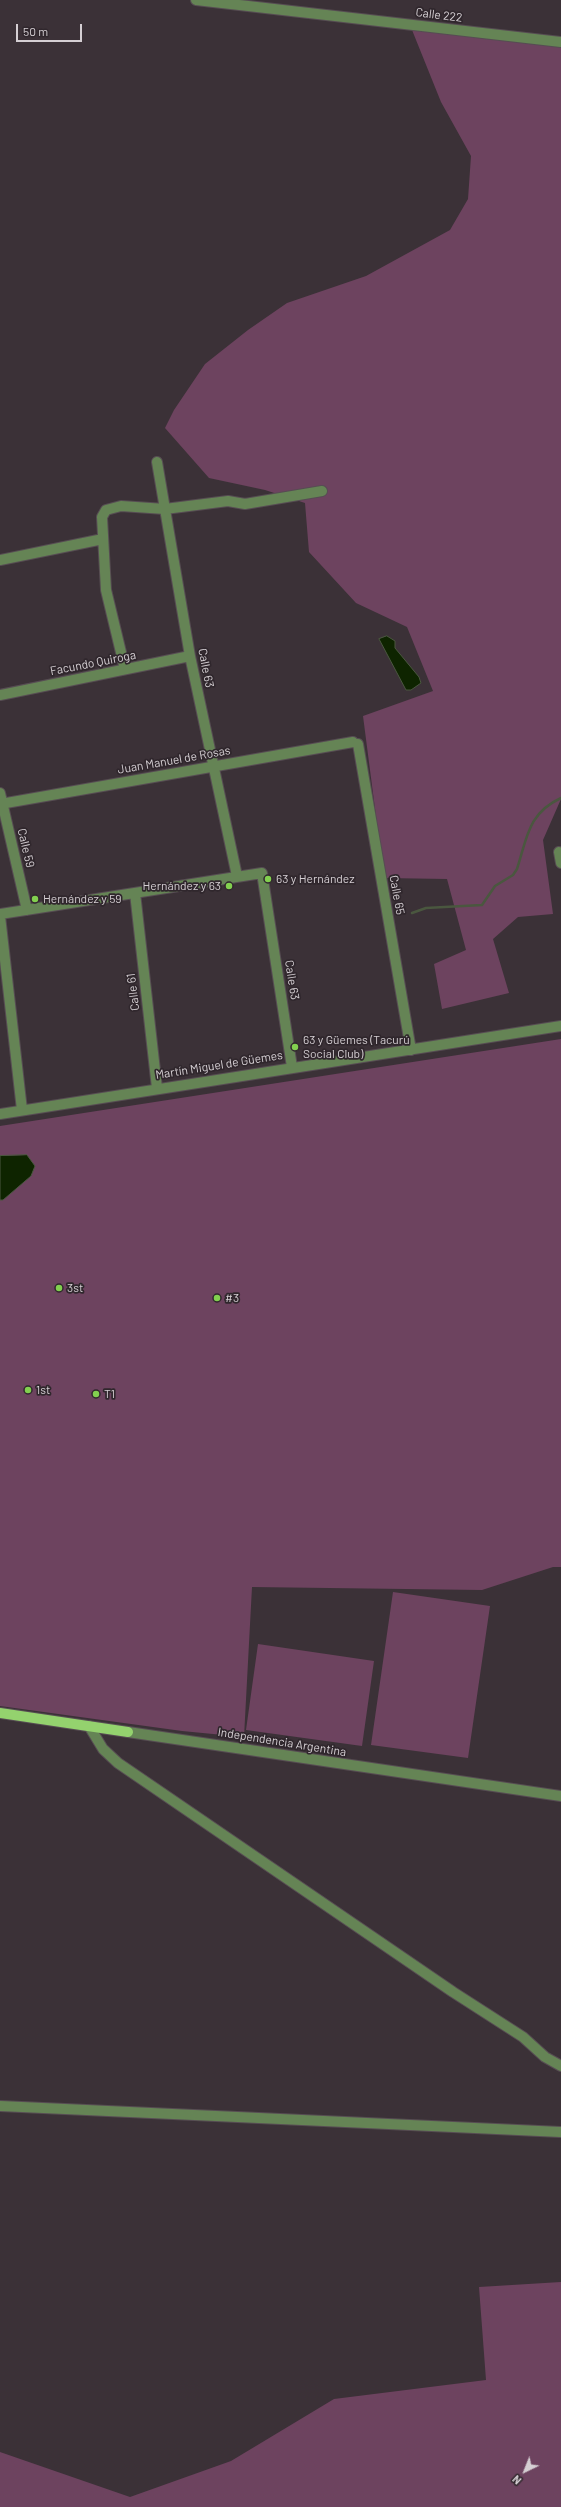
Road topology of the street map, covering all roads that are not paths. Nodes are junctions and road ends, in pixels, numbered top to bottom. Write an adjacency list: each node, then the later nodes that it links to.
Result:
1 (196, 0): 2 (street, Calle 222)
2 (561, 42)
3 (157, 462): 5 (street, Calle 63)
4 (322, 491): 5 (street)
5 (165, 509): 6 (street); 8 (street, Calle 63)
6 (103, 539): 7 (street); 9 (street)
7 (0, 560)
8 (190, 656): 9 (street, Facundo Quiroga); 12 (street, Calle 63)
9 (125, 669): 10 (street, Facundo Quiroga)
10 (0, 694)
11 (356, 743): 12 (street, Juan Manuel de Rosas); 22 (street, Calle 65)
12 (213, 767): 14 (street, Juan Manuel de Rosas); 17 (street, Calle 63)
13 (0, 793): 14 (street, Calle 59)
14 (1, 804): 19 (street, Calle 59)
15 (559, 852): 16 (street)
16 (561, 863)
17 (237, 876): 18 (street); 23 (street, Calle 63)
18 (135, 892): 19 (street); 24 (street, Calle 61)
19 (27, 910): 20 (street)
20 (0, 915): 25 (street)
21 (561, 1026): 22 (street, Martín Miguel de Güemes)
22 (411, 1050): 23 (street, Martín Miguel de Güemes)
23 (292, 1067): 24 (street, Martín Miguel de Güemes)
24 (157, 1088): 25 (street, Martín Miguel de Güemes)
25 (22, 1110): 26 (street, Martín Miguel de Güemes)
26 (0, 1114)
27 (0, 1713): 28 (main road, Independencia Argentina)
28 (90, 1726): 29 (main road, Independencia Argentina); 31 (street)
29 (128, 1732): 30 (street, Independencia Argentina)
30 (561, 1796)
31 (561, 2066)
32 (0, 2106): 33 (street)
33 (561, 2132)

